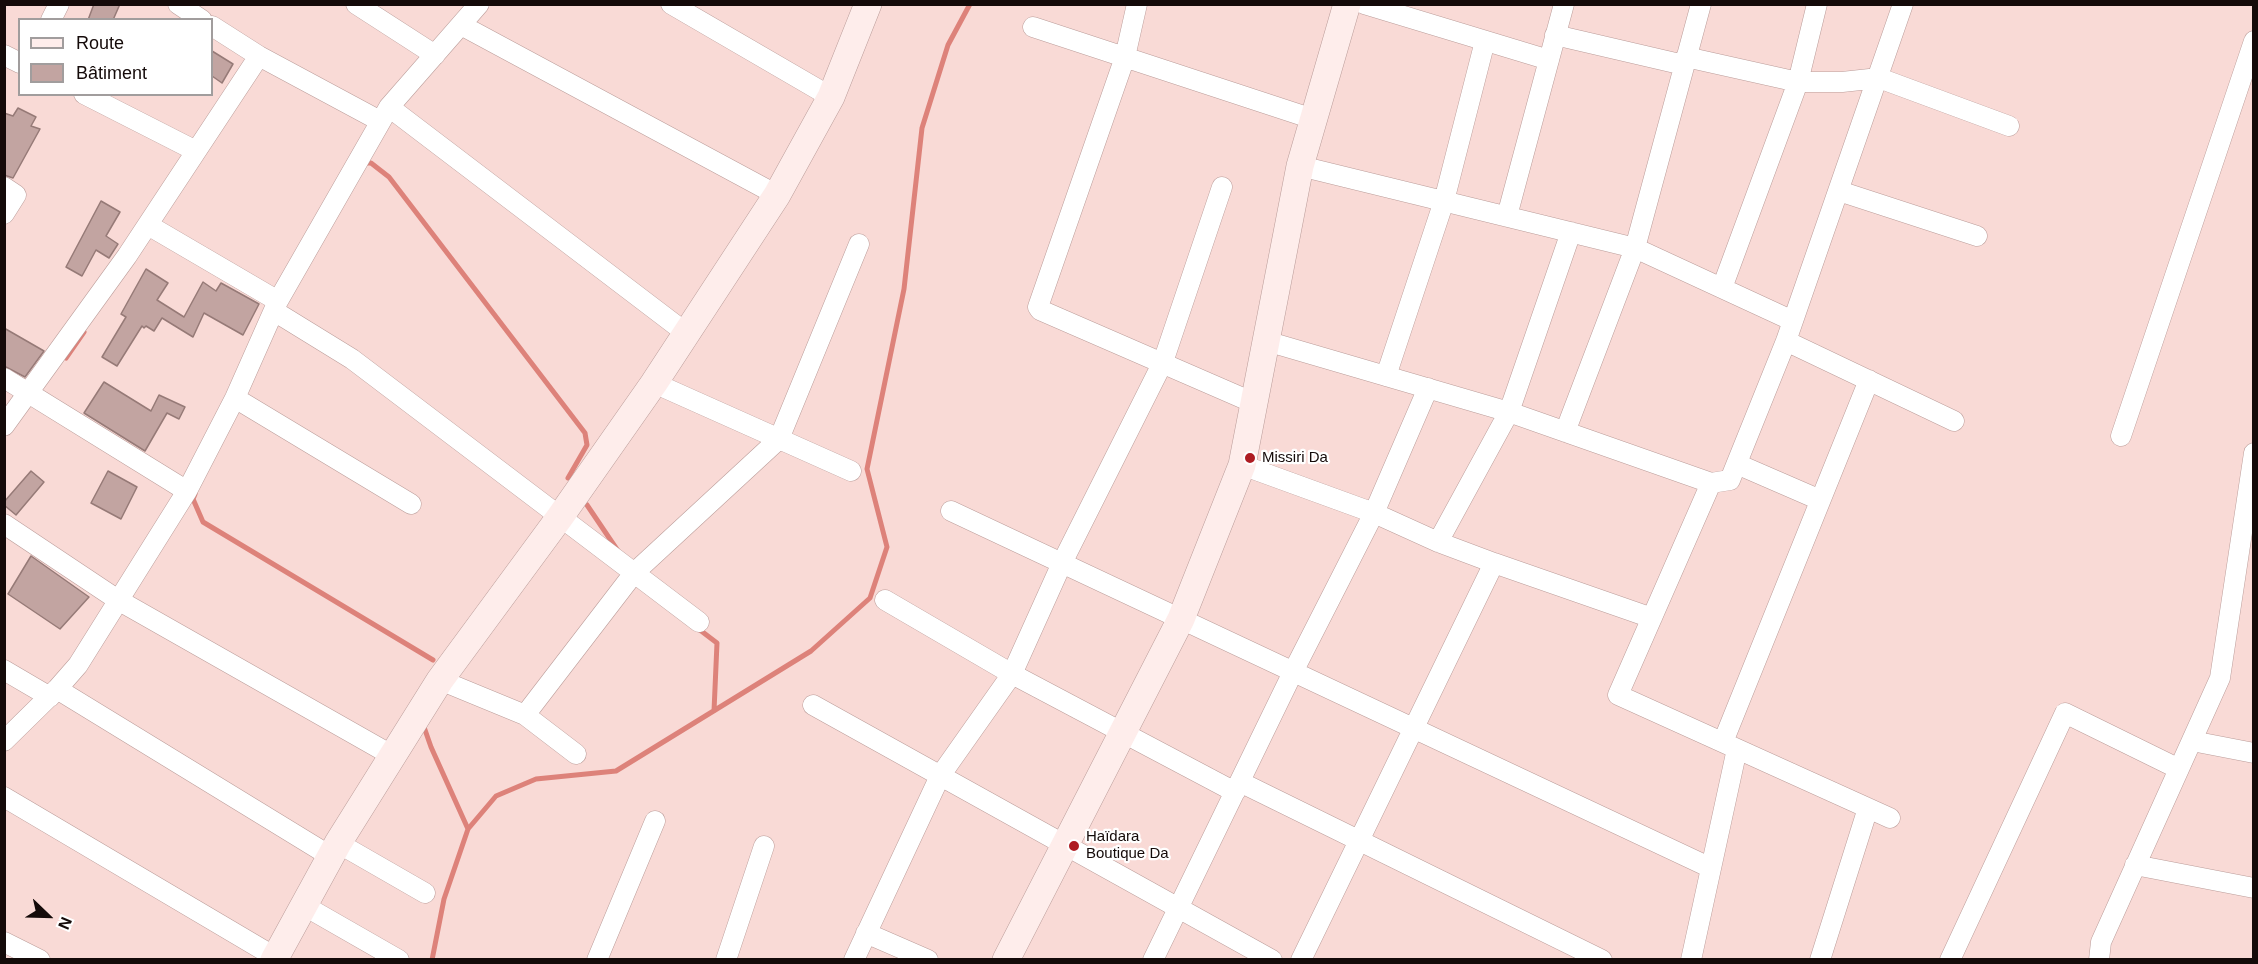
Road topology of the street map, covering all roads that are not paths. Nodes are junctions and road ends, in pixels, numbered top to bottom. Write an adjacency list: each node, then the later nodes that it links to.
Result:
1 (59, 4): 14 (street)
2 (178, 4): 15 (street)
3 (356, 4): 23 (street)
4 (479, 4): 16 (street)
5 (671, 4): 32 (street)
6 (868, 4): 32 (street)
7 (1137, 4): 25 (street)
8 (1347, 4): 34 (street)
9 (1364, 4): 20 (street)
10 (1563, 4): 19 (street)
11 (1701, 4): 27 (street)
12 (1817, 4): 30 (street)
13 (1903, 4): 29 (street)
14 (52, 18)
15 (199, 18)
16 (461, 25): 23 (street); 41 (street)
17 (213, 27): 24 (street)
18 (1033, 27): 25 (street)
19 (1555, 35): 26 (street); 27 (street)
20 (1485, 41): 26 (street); 42 (street)
21 (2253, 41): 69 (street)
22 (4, 55): 28 (street)
23 (435, 55): 33 (street)
24 (259, 56): 33 (street); 36 (street)
25 (1125, 57): 34 (street); 56 (street)
26 (1549, 60): 44 (street)
27 (1685, 61): 30 (street); 49 (street)
28 (18, 62)
29 (1879, 78): 30 (street); 35 (street); 40 (street)
30 (1798, 82): 50 (street)
31 (88, 96): 36 (street)
32 (831, 97): 41 (street)
33 (384, 114): 51 (street); 53 (street)
34 (1313, 119): 37 (street)
35 (2009, 126)
36 (196, 151): 45 (street)
37 (1300, 166): 42 (street); 54 (street)
38 (4, 187): 43 (street)
39 (1222, 187): 56 (street)
40 (1839, 191): 47 (street); 52 (street)
41 (777, 195): 53 (street)
42 (1444, 201): 44 (street); 57 (street)
43 (4, 214)
44 (1507, 216): 46 (street)
45 (148, 225): 51 (street); 62 (street)
46 (1571, 232): 49 (street); 65 (street)
47 (1977, 236)
48 (859, 244): 70 (street)
49 (1635, 248): 50 (street); 68 (street)
50 (1722, 288): 52 (street)
51 (276, 306): 63 (street); 81 (street)
52 (1793, 321): 55 (street)
53 (686, 333): 60 (street)
54 (1266, 341): 57 (street); 64 (street)
55 (1786, 341): 59 (street); 72 (street)
56 (1163, 362): 64 (street); 84 (street)
57 (1386, 376): 61 (street)
58 (4, 378): 62 (street)
59 (1869, 380): 66 (street); 77 (street)
60 (654, 383): 70 (street); 81 (street)
61 (1428, 388): 65 (street); 80 (street)
62 (29, 393): 67 (street); 76 (street)
63 (235, 398): 76 (street); 78 (street)
64 (1254, 403): 73 (street)
65 (1509, 412): 68 (street); 83 (street)
66 (1954, 421)
67 (4, 426)
68 (1565, 432): 75 (street)
69 (2121, 436)
70 (779, 439): 74 (street); 86 (street)
71 (2253, 453): 102 (street)
72 (1737, 464): 75 (street); 77 (street)
73 (1242, 465): 80 (street); 90 (street)
74 (851, 471)
75 (1711, 483): 89 (street)
76 (187, 491): 87 (street)
77 (1820, 500): 103 (street)
78 (411, 504)
79 (951, 511): 84 (street)
80 (1374, 513): 83 (street); 93 (street)
81 (560, 517): 86 (street); 95 (street)
82 (4, 524): 87 (street)
83 (1438, 542): 85 (street)
84 (1062, 563): 90 (street); 94 (street)
85 (1494, 563): 89 (street); 99 (street)
86 (634, 573): 91 (street); 98 (street)
87 (118, 600): 96 (street); 106 (street)
88 (885, 600): 94 (street)
89 (1652, 618): 103 (street)
90 (1181, 619): 93 (street); 100 (street)
91 (699, 622)
92 (4, 670): 96 (street)
93 (1293, 672): 99 (street); 109 (street)
94 (1011, 674): 100 (street); 108 (street)
95 (440, 680): 98 (street); 106 (street)
96 (54, 693): 101 (street); 117 (street)
97 (813, 705): 108 (street)
98 (525, 715): 105 (street)
99 (1413, 728): 114 (street); 119 (street)
100 (1123, 732): 109 (street); 115 (street)
101 (4, 741)
102 (2192, 741): 104 (street); 107 (street)
103 (1730, 745): 111 (street); 119 (street)
104 (2253, 753)
105 (576, 754)
106 (393, 756): 117 (street)
107 (2179, 769): 118 (street); 140 (street)
108 (940, 776): 115 (street); 124 (street)
109 (1237, 787): 114 (street); 123 (street)
110 (4, 797): 126 (street)
111 (1868, 808): 112 (street); 139 (street)
112 (1890, 818)
113 (655, 820): 129 (street)
114 (1359, 840): 136 (street); 137 (street)
115 (1065, 845): 123 (street); 133 (street)
116 (764, 846): 130 (street)
117 (334, 849): 121 (street); 122 (street)
118 (2135, 865): 120 (street); 141 (street)
119 (1711, 868): 138 (street)
120 (2253, 888)
121 (425, 893)
122 (303, 905): 126 (street); 128 (street)
123 (1178, 908): 134 (street); 135 (street)
124 (866, 933): 131 (street); 132 (street)
125 (4, 942): 127 (street)
126 (275, 958)
127 (40, 960)
128 (399, 960)
129 (597, 960)
130 (726, 960)
131 (854, 960)
132 (928, 960)
133 (1006, 960)
134 (1153, 960)
135 (1272, 960)
136 (1301, 960)
137 (1602, 960)
138 (1692, 960)
139 (1820, 960)
140 (1950, 960)
141 (2099, 960)

